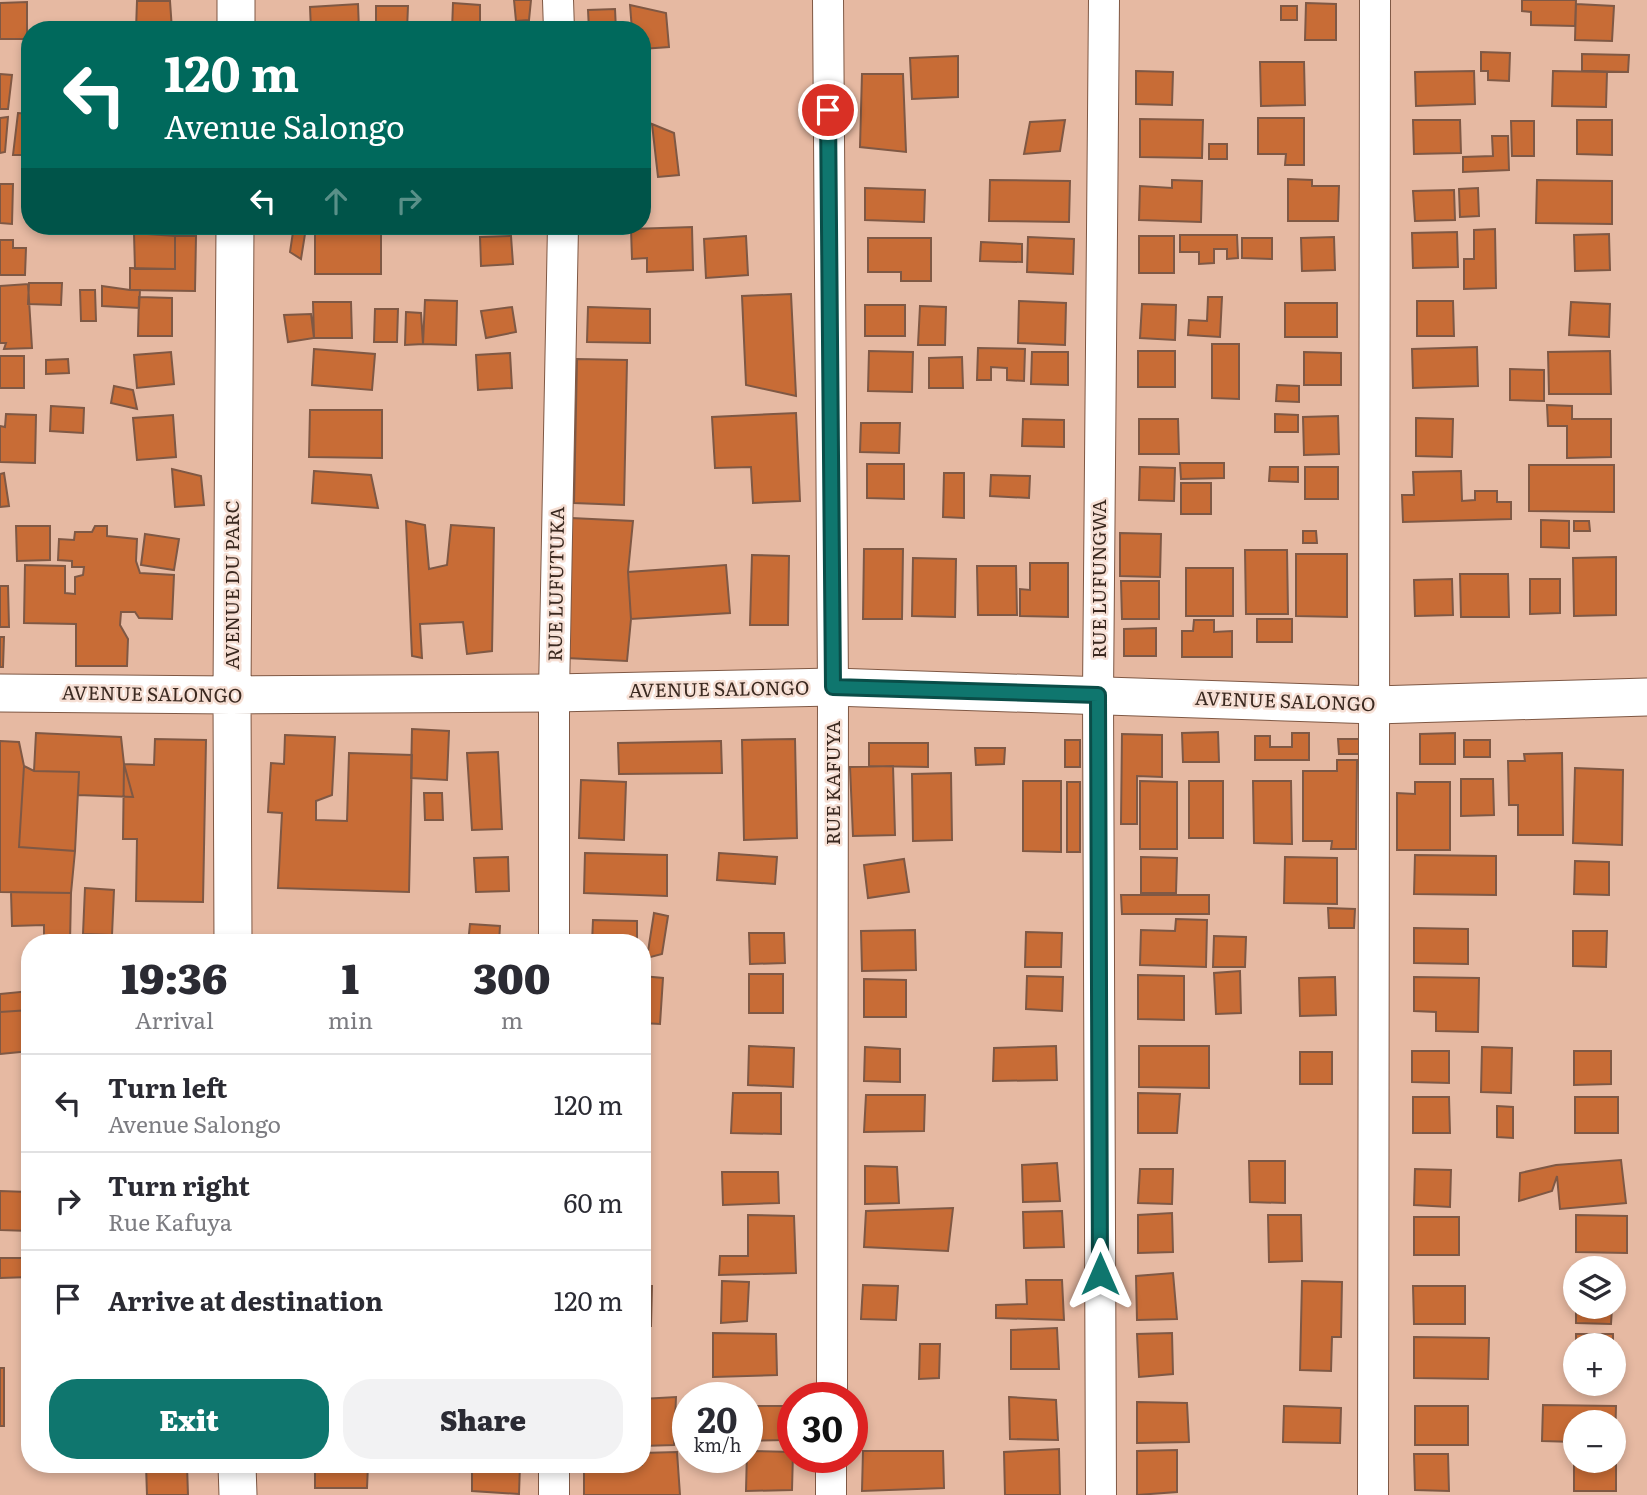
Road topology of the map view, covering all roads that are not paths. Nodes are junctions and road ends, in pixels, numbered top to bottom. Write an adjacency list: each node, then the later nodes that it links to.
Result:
1 (236, 0): 6 (street)
2 (558, 0): 7 (street)
3 (828, 0): 10 (street, RUE KAFUYA)
4 (1104, 0): 14 (street, RUE LUFUNGWA)
5 (1375, 0): 16 (street)
6 (236, 21)
7 (559, 21)
8 (235, 235): 13 (street, AVENUE DU PARC)
9 (563, 235): 12 (street, RUE LUFUTUKA)
10 (833, 687): 12 (street, AVENUE SALONGO); 14 (street, AVENUE SALONGO); 19 (street, RUE KAFUYA)
11 (0, 693): 13 (street, AVENUE SALONGO)
12 (554, 693): 13 (street, AVENUE SALONGO); 18 (street, RUE LUFUTUKA)
13 (232, 695): 17 (street, AVENUE DU PARC)
14 (1098, 695): 16 (street, AVENUE SALONGO); 26 (street, RUE LUFUNGWA)
15 (1647, 697): 16 (street, AVENUE SALONGO)
16 (1376, 705): 27 (street)
17 (233, 934)
18 (554, 934)
19 (832, 1382)
20 (237, 1473): 23 (street)
21 (554, 1473): 24 (street)
22 (831, 1473): 25 (street)
23 (238, 1495)
24 (554, 1495)
25 (831, 1495)
26 (1101, 1495)
27 (1373, 1495)

